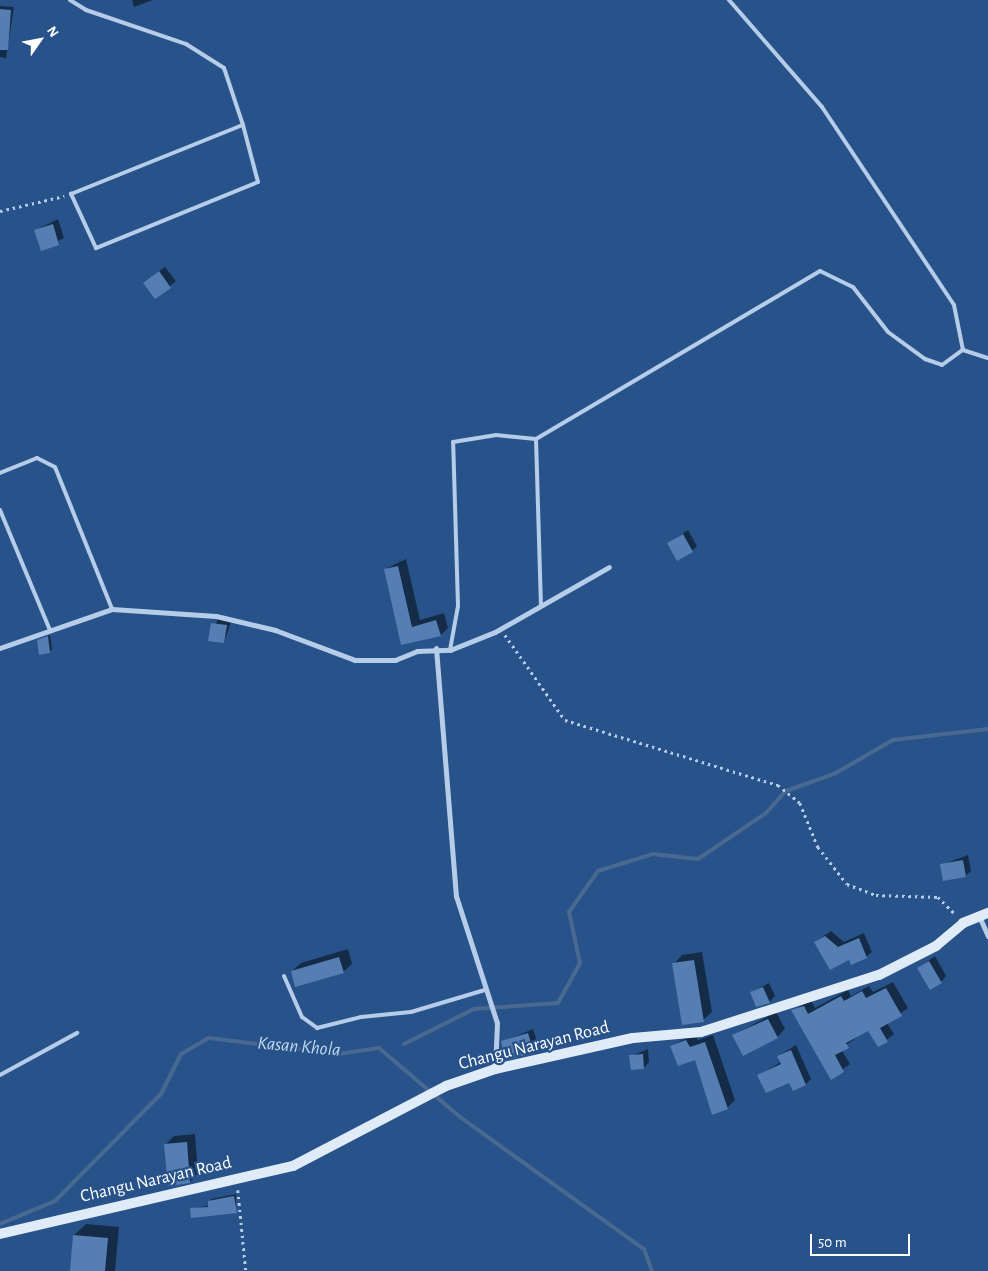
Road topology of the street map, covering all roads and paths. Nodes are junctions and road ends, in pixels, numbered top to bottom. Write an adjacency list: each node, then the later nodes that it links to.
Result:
1 (70, 0): 3 (lane)
2 (729, 0): 6 (lane)
3 (243, 125): 4 (lane); 4 (lane)
4 (71, 194): 5 (path)
5 (0, 211)
6 (962, 350): 7 (lane); 8 (lane)
7 (988, 358)
8 (536, 439): 12 (lane); 18 (lane)
9 (0, 473): 13 (lane)
10 (0, 510): 14 (lane)
11 (609, 567): 12 (street)
12 (541, 606): 15 (street)
13 (112, 609): 14 (street); 17 (street)
14 (49, 628): 16 (street)
15 (501, 629): 18 (street); 20 (path)
16 (0, 648)
17 (436, 648): 18 (street); 23 (street)
18 (450, 650)
19 (983, 915): 20 (main road, Changu Narayan Road); 21 (street)
20 (963, 923): 25 (main road, Changu Narayan Road)
21 (988, 936)
22 (284, 976): 23 (lane)
23 (485, 990): 25 (street)
24 (77, 1033): 26 (lane)
25 (495, 1069): 27 (main road, Changu Narayan Road)
26 (0, 1075)
27 (237, 1178): 28 (main road, Changu Narayan Road); 29 (path)
28 (0, 1234)
29 (246, 1271)

